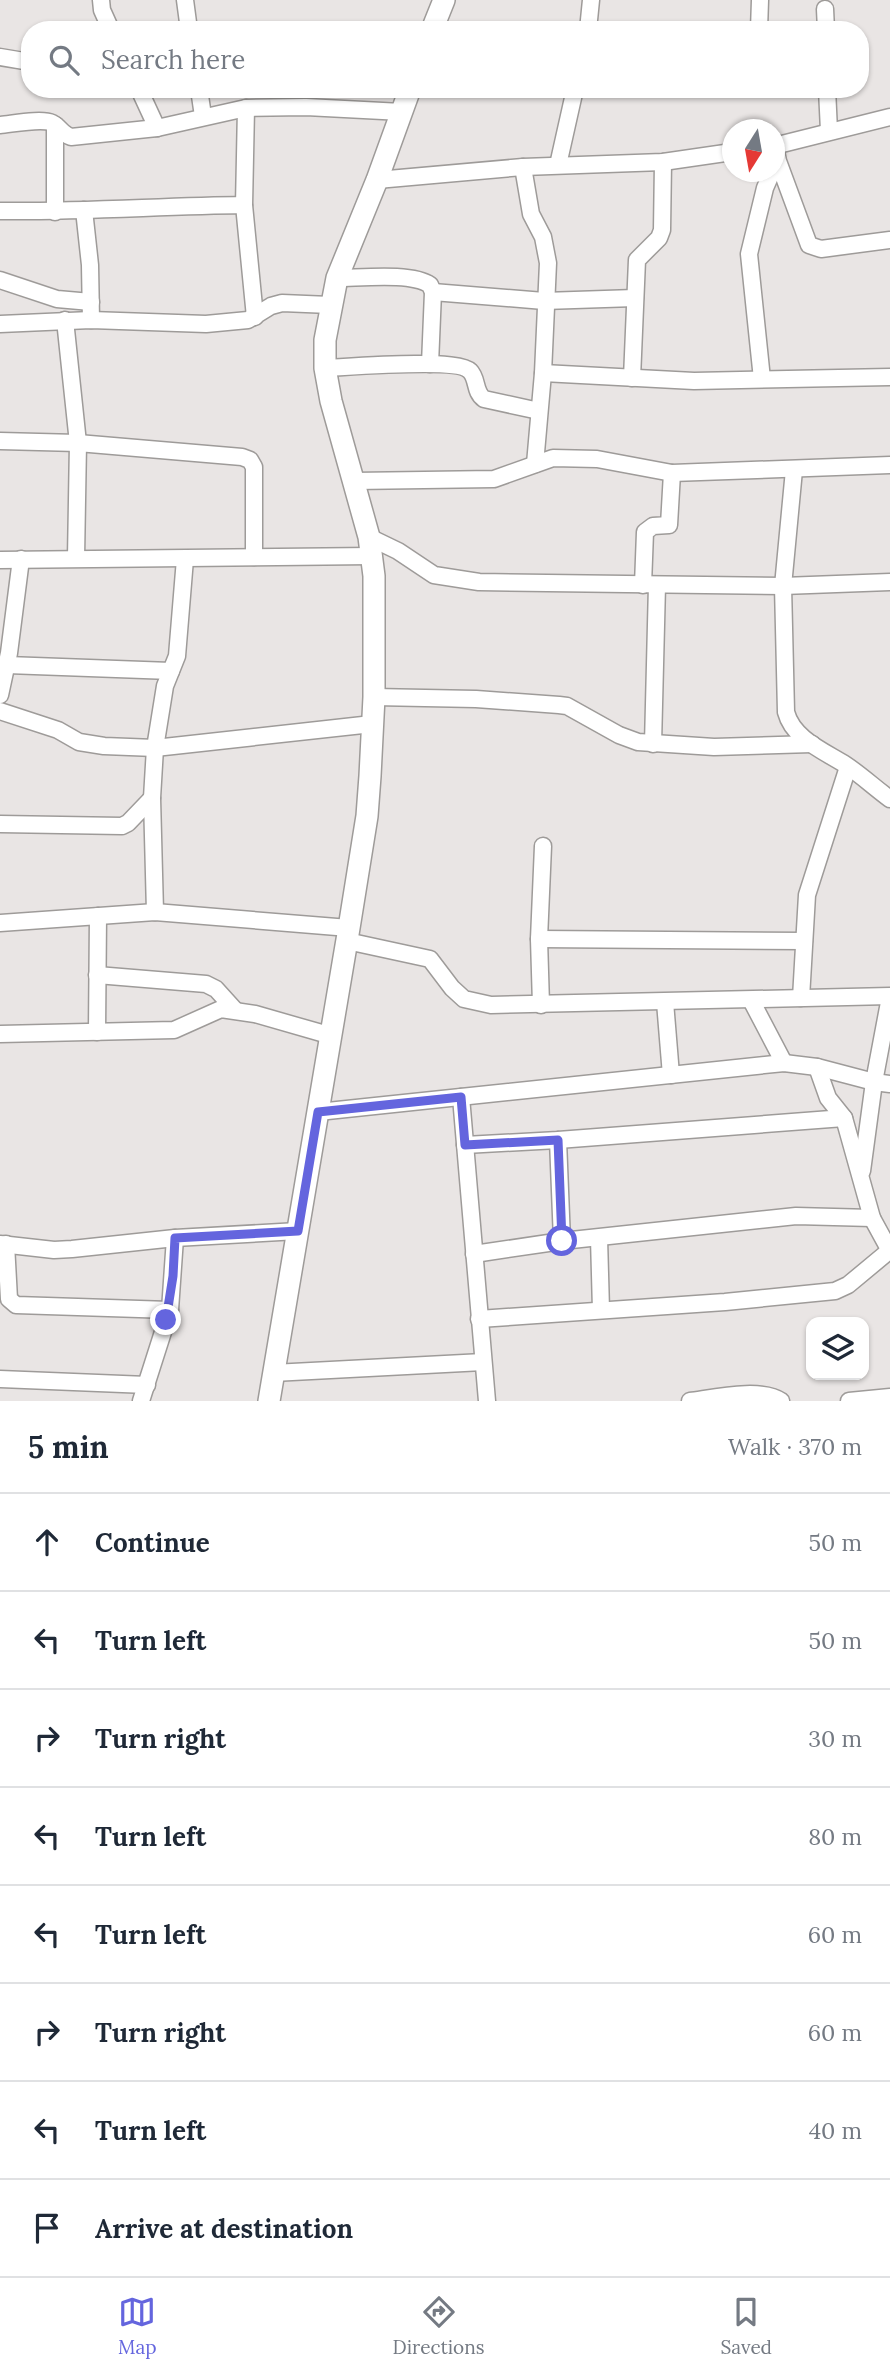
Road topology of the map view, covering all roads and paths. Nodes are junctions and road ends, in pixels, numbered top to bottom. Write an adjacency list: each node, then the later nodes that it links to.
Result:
1 (101, 0): 7 (street)
2 (185, 0): 8 (street)
3 (444, 0): 9 (street)
4 (591, 0): 10 (street)
5 (760, 0): 11 (street)
6 (825, 9): 12 (street)
7 (107, 21)
8 (188, 21)
9 (436, 21)
10 (589, 21)
11 (759, 21)
12 (825, 21)
13 (1, 53): 14 (street)
14 (21, 59)
15 (143, 98): 26 (street)
16 (200, 98): 22 (street)
17 (407, 98): 21 (street)
18 (573, 98): 31 (street)
19 (827, 98): 27 (street)
20 (246, 108): 21 (street); 22 (street); 36 (street)
21 (402, 112): 33 (street)
22 (203, 116): 26 (street)
23 (890, 117): 27 (street)
24 (0, 125): 25 (street)
25 (55, 125): 26 (street); 39 (street)
26 (157, 128)
27 (829, 131): 28 (street)
28 (785, 153)
29 (722, 154): 30 (street)
30 (663, 162): 31 (street); 44 (street)
31 (558, 166): 32 (street)
32 (523, 167): 33 (street); 45 (street)
33 (377, 180): 41 (street)
34 (767, 182): 57 (street)
35 (784, 182): 40 (street)
36 (244, 205): 38 (street); 48 (street)
37 (0, 211): 39 (street)
38 (84, 211): 39 (street); 46 (street)
39 (55, 212)
40 (890, 240)
41 (337, 278): 43 (street); 47 (street)
42 (0, 280): 46 (street)
43 (433, 292): 45 (street); 52 (street)
44 (635, 298): 45 (street); 56 (street)
45 (544, 301): 54 (street)
46 (91, 303): 50 (street)
47 (330, 305): 48 (street); 53 (street)
48 (255, 317): 50 (street)
49 (65, 320): 50 (street); 51 (street); 60 (street)
50 (91, 320)
51 (0, 324)
52 (430, 364): 53 (street); 58 (street)
53 (325, 368): 65 (street)
54 (543, 373): 56 (street); 58 (street)
55 (890, 376): 57 (street)
56 (632, 378): 57 (street)
57 (762, 379)
58 (540, 411): 61 (street)
59 (0, 441): 60 (street)
60 (78, 443): 67 (street); 68 (street)
61 (535, 464): 64 (street); 65 (street)
62 (890, 465): 63 (street)
63 (794, 470): 64 (street); 74 (street)
64 (672, 473): 73 (street)
65 (354, 481): 66 (street)
66 (370, 546): 67 (street); 73 (street); 78 (street)
67 (254, 557): 70 (street)
68 (76, 558): 69 (street); 70 (street)
69 (21, 559): 71 (street); 75 (street)
70 (185, 559): 76 (street)
71 (0, 560)
72 (890, 582): 74 (street)
73 (650, 585): 74 (street); 81 (street)
74 (783, 586): 82 (street)
75 (5, 657): 76 (street); 77 (street)
76 (171, 671): 83 (street)
77 (0, 695)
78 (374, 697): 80 (street); 81 (street)
79 (0, 711): 83 (street)
80 (372, 724): 83 (street); 92 (street)
81 (653, 744): 82 (street)
82 (812, 744): 84 (street)
83 (155, 748): 85 (street)
84 (848, 767): 86 (street); 94 (street)
85 (152, 798): 87 (street); 89 (street)
86 (890, 799)
87 (0, 824)
88 (543, 846): 93 (street)
89 (155, 912): 90 (street); 92 (street)
90 (98, 916): 91 (street); 95 (street)
91 (0, 923)
92 (348, 934): 100 (street); 104 (street)
93 (539, 939): 94 (street); 100 (street)
94 (804, 941): 97 (street)
95 (97, 975): 101 (street); 102 (street)
96 (890, 997): 97 (street); 108 (street)
97 (801, 998): 98 (street)
98 (751, 1000): 99 (street); 105 (street)
99 (665, 1002): 100 (street); 107 (street)
100 (541, 1005)
101 (235, 1010): 102 (street); 104 (street)
102 (97, 1032): 103 (street)
103 (0, 1034)
104 (332, 1036): 110 (street)
105 (784, 1063): 106 (street); 107 (street)
106 (817, 1067): 108 (street); 111 (street)
107 (671, 1075): 109 (street)
108 (882, 1083): 114 (street)
109 (461, 1097): 110 (street); 113 (street)
110 (318, 1112): 116 (street)
111 (844, 1118): 112 (street); 114 (street)
112 (558, 1140): 113 (street); 119 (street)
113 (465, 1145): 122 (street)
114 (862, 1176): 115 (street)
115 (872, 1218): 118 (street); 121 (street)
116 (298, 1231): 117 (street); 127 (street)
117 (175, 1238): 120 (street); 123 (street)
118 (599, 1238): 119 (street); 124 (street)
119 (562, 1241): 122 (street)
120 (3, 1244): 123 (street)
121 (890, 1251): 124 (street)
122 (474, 1254): 125 (street)
123 (170, 1310): 129 (street)
124 (601, 1310): 125 (street)
125 (479, 1319): 126 (street)
126 (483, 1362): 127 (street); 134 (street)
127 (273, 1373): 133 (street)
128 (0, 1379): 129 (street)
129 (147, 1385): 132 (street)
130 (890, 1397): 137 (street)
131 (729, 1398): 135 (street); 136 (street)
132 (141, 1401)
133 (270, 1401)
134 (487, 1401)
135 (690, 1401)
136 (781, 1401)
137 (849, 1401)

